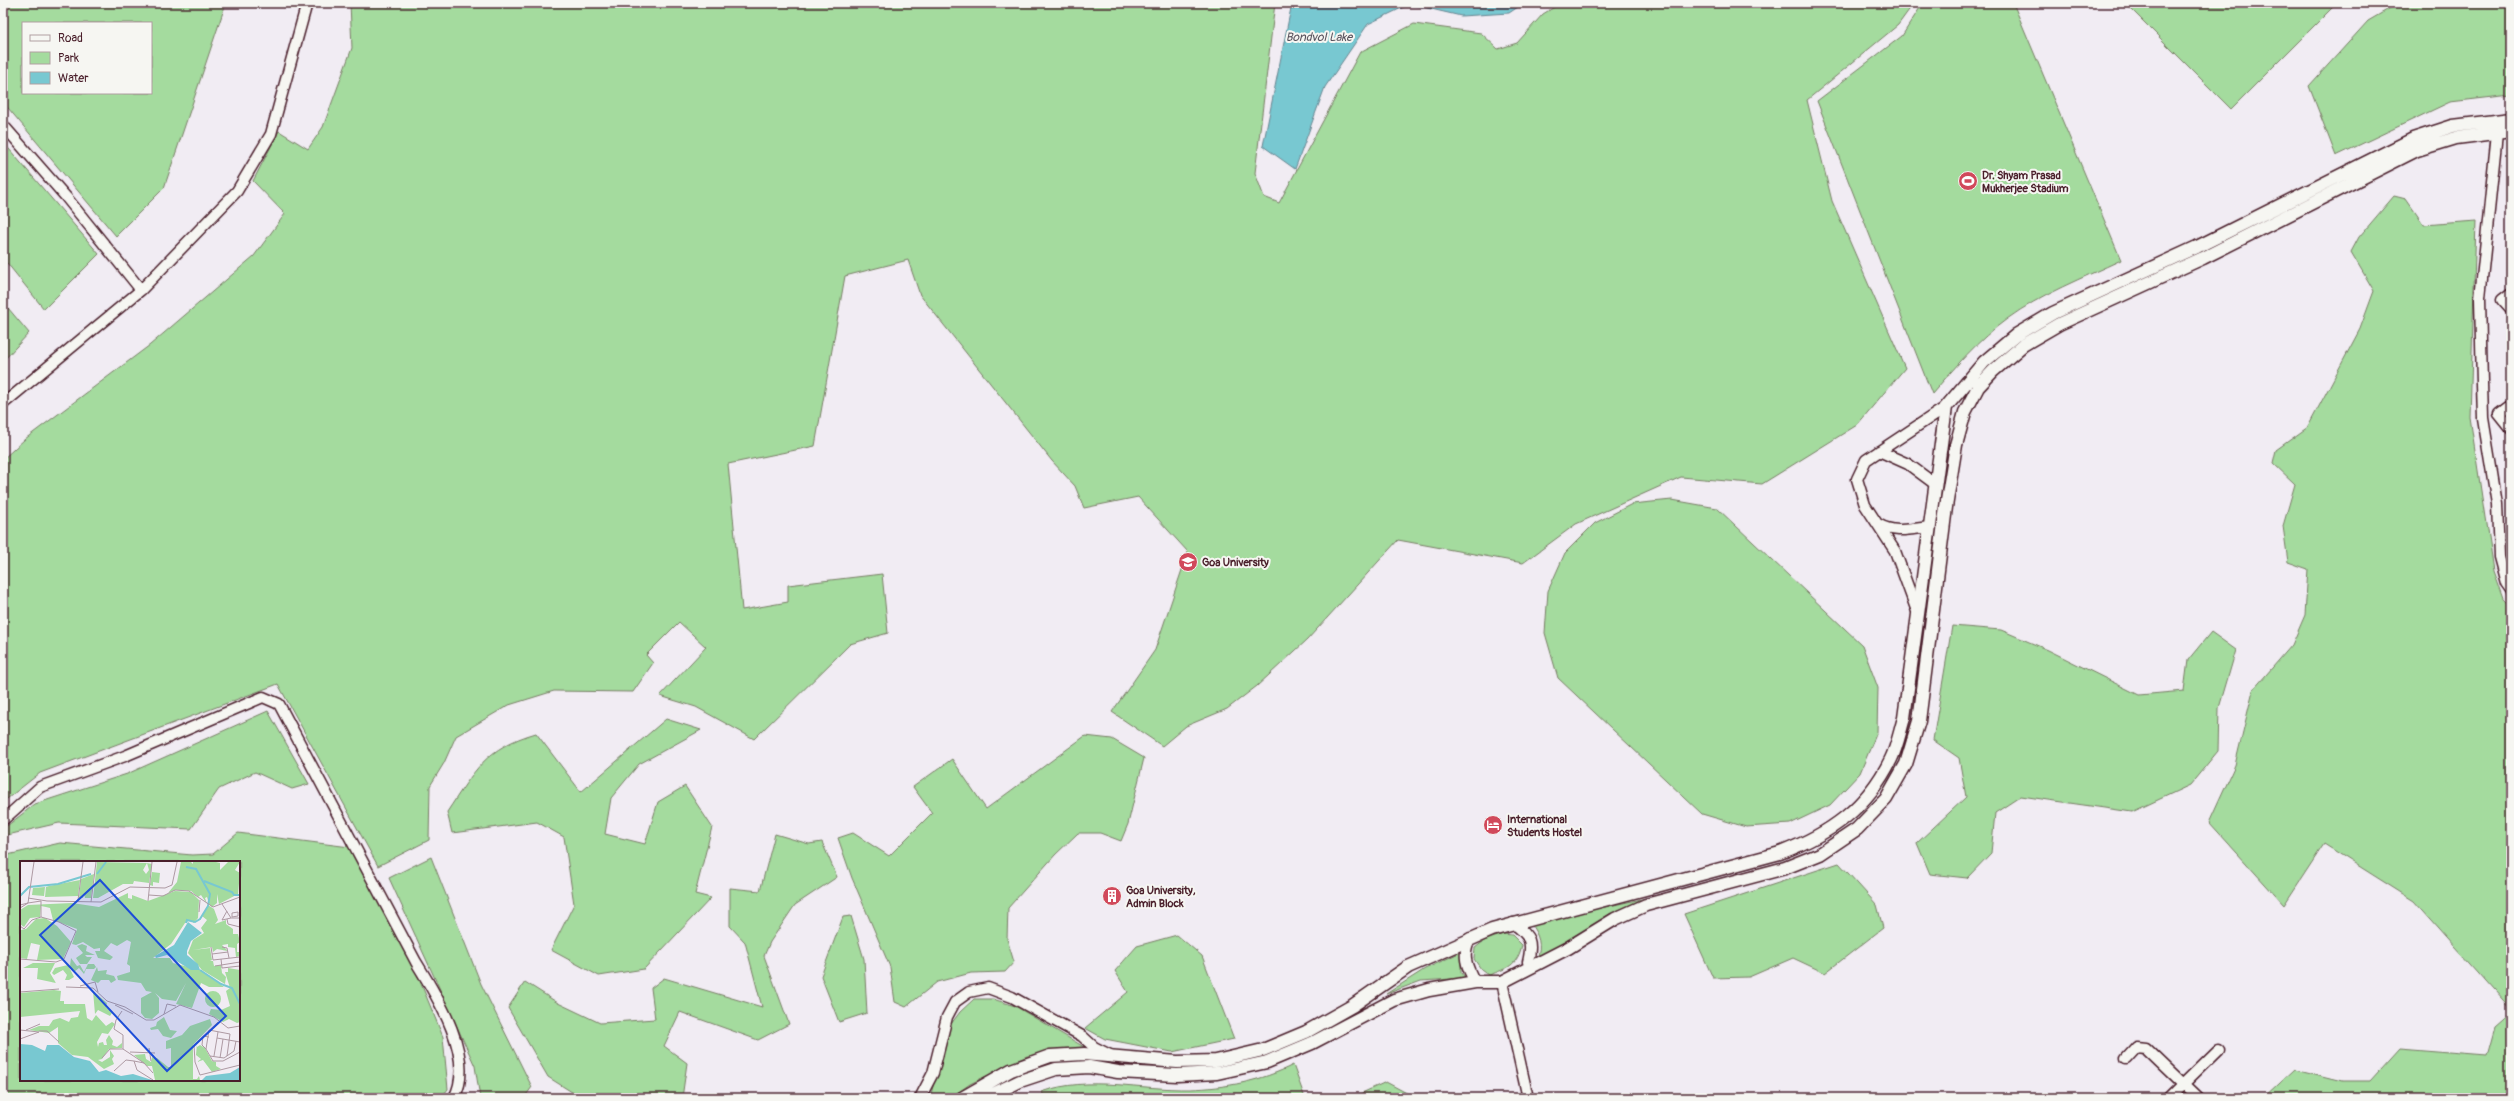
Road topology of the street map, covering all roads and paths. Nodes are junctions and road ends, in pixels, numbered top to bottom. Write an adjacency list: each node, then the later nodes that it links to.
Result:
1 (307, 3): 8 (street)
2 (2511, 118): 6 (main road)
3 (3, 125): 8 (street)
4 (2511, 131): 5 (main road)
5 (2497, 133): 7 (main road); 21 (street)
6 (2332, 180): 7 (street); 9 (main road)
7 (2337, 191): 11 (main road)
8 (141, 290): 13 (street)
9 (2102, 292): 11 (main road); 15 (main road)
10 (2511, 293): 12 (street)
11 (2107, 304): 22 (main road)
12 (2511, 310)
13 (3, 404)
14 (2511, 405): 16 (street)
15 (1946, 407): 17 (street); 18 (main road)
16 (2511, 429)
17 (1880, 451): 18 (street); 19 (street)
18 (1935, 484): 20 (main road)
19 (1878, 523): 20 (street); 23 (street)
20 (1930, 527): 23 (main road)
21 (2511, 590)
22 (1933, 610): 23 (main road); 28 (main road)
23 (1919, 612): 25 (main road)
24 (3, 820): 35 (street)
25 (1513, 923): 26 (main road); 27 (street)
26 (1470, 938): 29 (street); 32 (main road)
27 (1528, 962): 28 (main road)
28 (1517, 975): 30 (main road)
29 (1475, 982): 30 (main road); 38 (main road)
30 (1502, 982): 39 (street)
31 (2218, 1050): 34 (street)
32 (1111, 1056): 36 (street); 37 (main road)
33 (2126, 1059): 34 (street)
34 (2183, 1084): 40 (street); 41 (street)
35 (454, 1098)
36 (920, 1098)
37 (962, 1098)
38 (985, 1098)
39 (1528, 1098)
40 (2169, 1098)
41 (2198, 1098)

